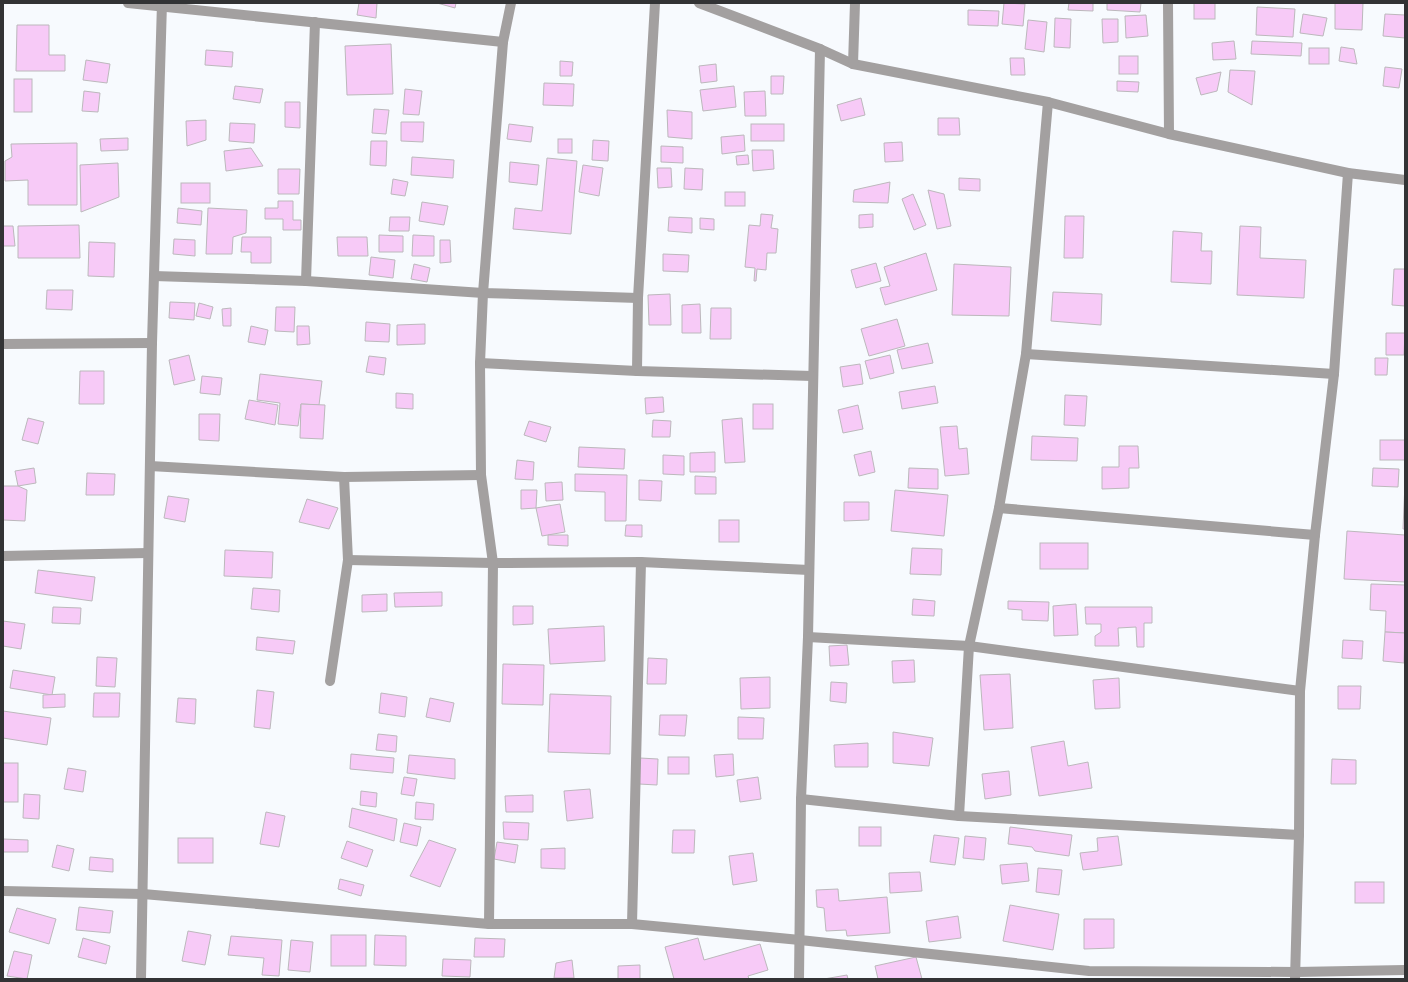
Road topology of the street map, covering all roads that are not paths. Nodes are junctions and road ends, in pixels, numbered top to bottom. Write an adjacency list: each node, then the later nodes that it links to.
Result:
1 (128, 3): 7 (street)
2 (511, 3): 9 (street)
3 (655, 3): 19 (street)
4 (700, 3): 10 (street)
5 (855, 3): 11 (street)
6 (1168, 3): 13 (street)
7 (162, 4): 8 (street); 16 (street)
8 (315, 22): 9 (street); 17 (street)
9 (503, 42): 18 (street)
10 (820, 49): 11 (street); 26 (street)
11 (853, 64): 12 (street)
12 (1048, 102): 13 (street); 22 (street)
13 (1169, 134): 14 (street)
14 (1348, 173): 15 (street); 25 (street)
15 (1405, 180)
16 (154, 276): 17 (street); 20 (street)
17 (306, 281): 18 (street)
18 (483, 293): 19 (street); 23 (street)
19 (638, 298): 24 (street)
20 (152, 343): 21 (street); 27 (street)
21 (3, 344)
22 (1026, 354): 25 (street); 30 (street)
23 (480, 363): 24 (street); 28 (street)
24 (637, 371): 26 (street)
25 (1334, 374): 31 (street)
26 (812, 376): 37 (street)
27 (150, 466): 29 (street); 32 (street)
28 (481, 475): 29 (street); 36 (street)
29 (344, 477): 34 (street)
30 (999, 508): 31 (street); 39 (street)
31 (1316, 535): 41 (street)
32 (148, 553): 33 (street); 46 (street)
33 (3, 556)
34 (348, 560): 36 (street); 40 (street)
35 (641, 562): 36 (street); 37 (street); 48 (street)
36 (493, 563): 47 (street)
37 (809, 570): 38 (street)
38 (808, 637): 39 (street); 42 (street)
39 (969, 646): 41 (street); 43 (street)
40 (330, 681)
41 (1300, 691): 44 (street)
42 (801, 799): 43 (street); 49 (street)
43 (959, 816): 44 (street)
44 (1299, 835): 52 (street)
45 (3, 892): 46 (street)
46 (143, 894): 47 (street); 53 (street)
47 (489, 924): 48 (street)
48 (632, 924): 49 (street)
49 (800, 940): 51 (street); 54 (street)
50 (1405, 970): 52 (street)
51 (1089, 975): 52 (street)
52 (1295, 976)
53 (140, 979)
54 (799, 979)

